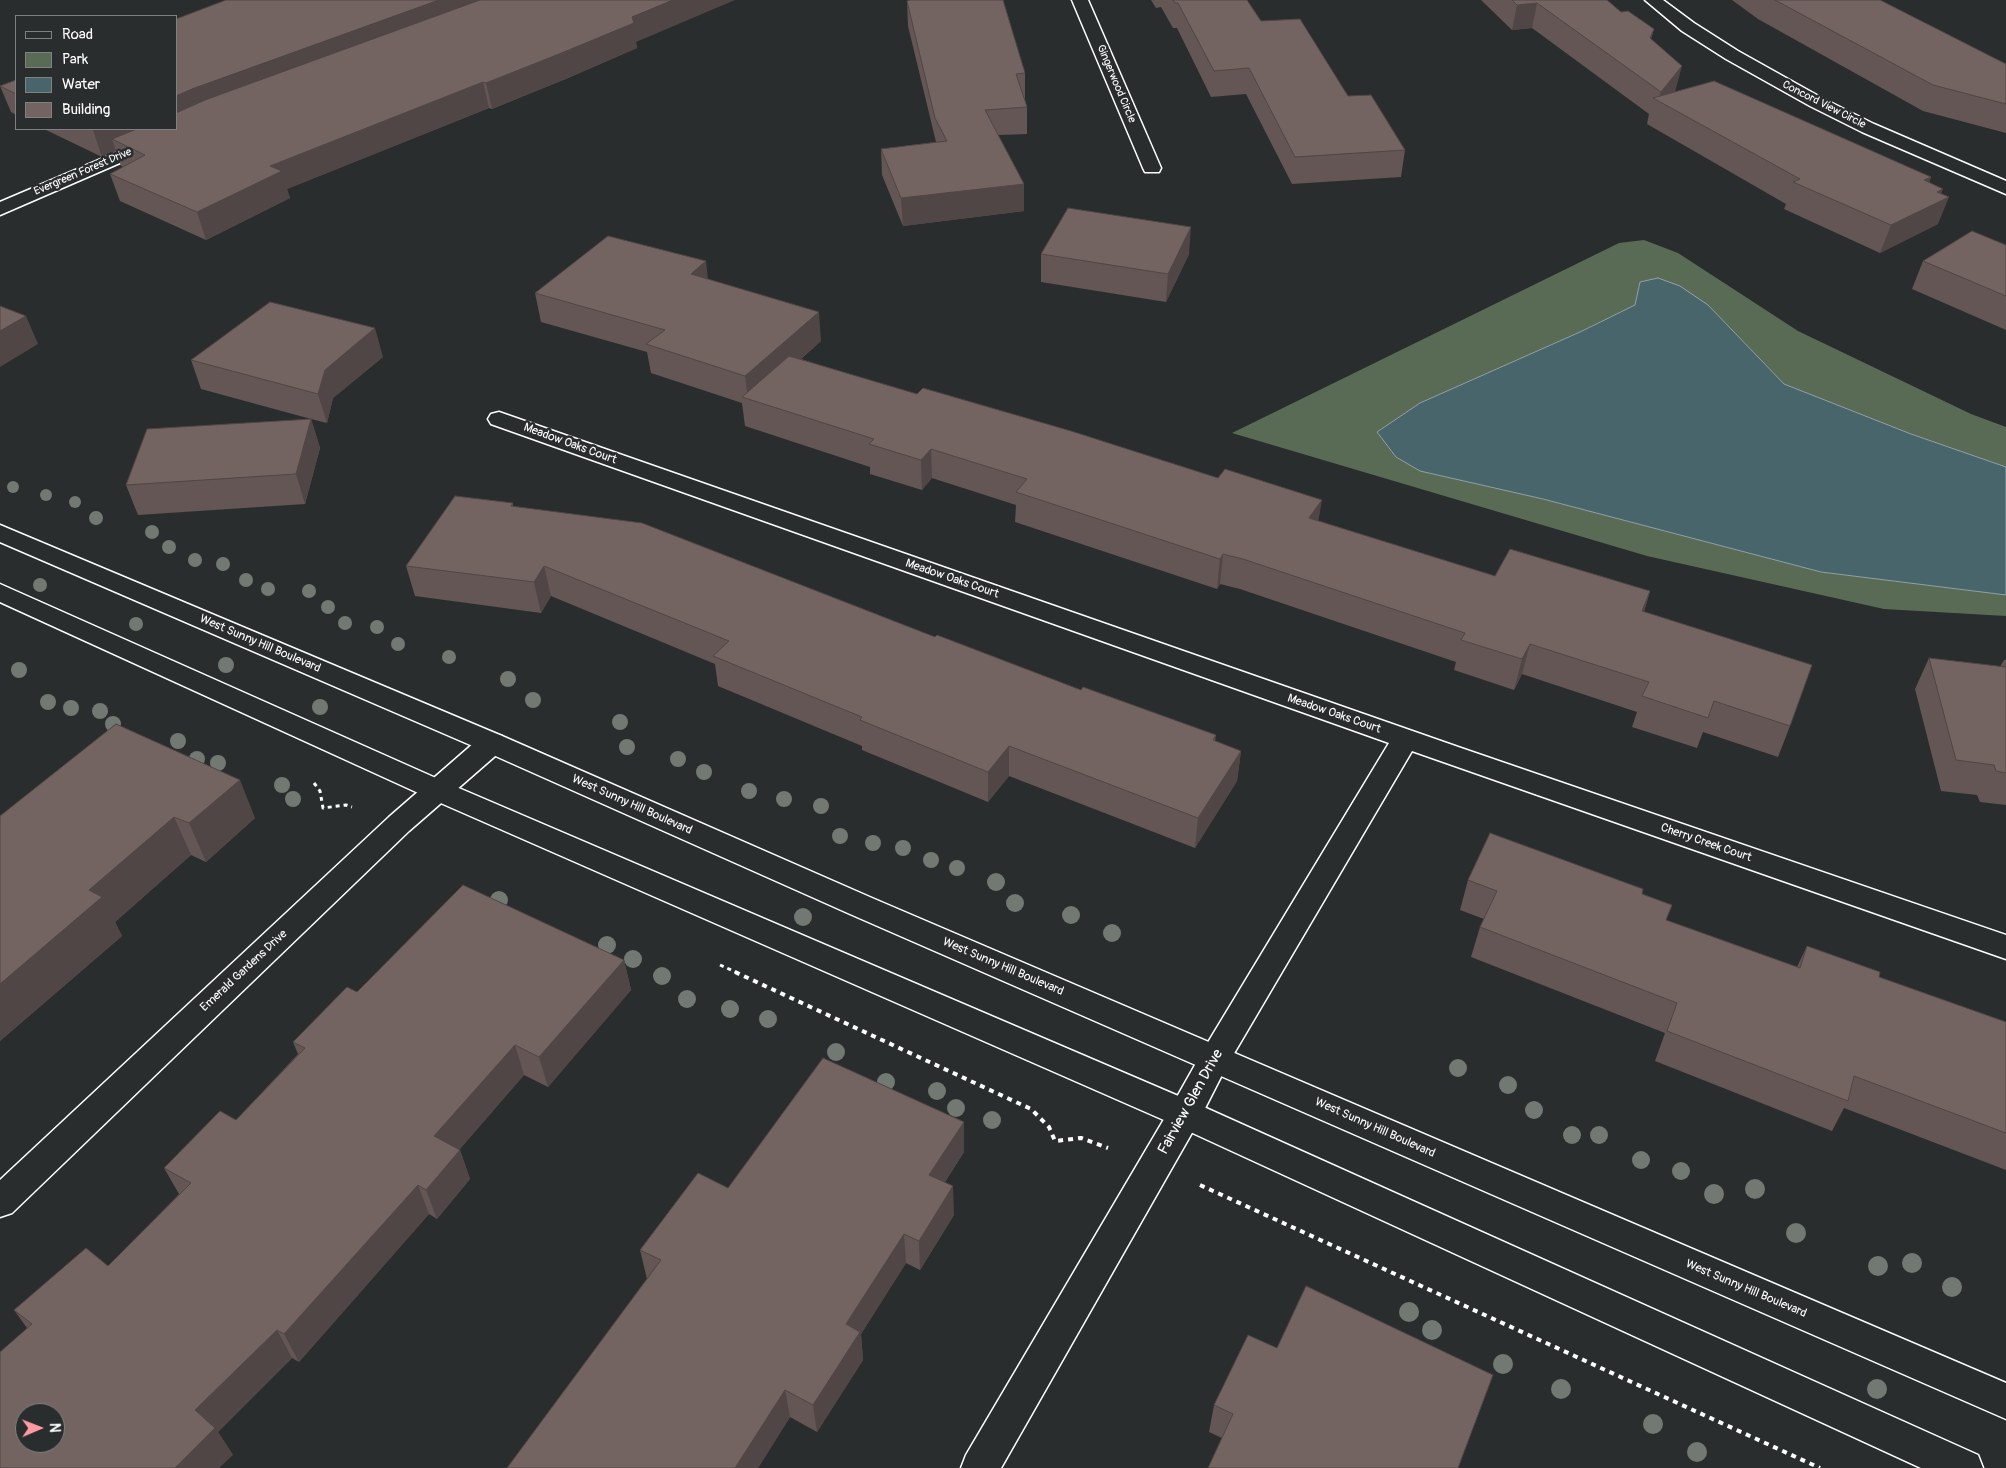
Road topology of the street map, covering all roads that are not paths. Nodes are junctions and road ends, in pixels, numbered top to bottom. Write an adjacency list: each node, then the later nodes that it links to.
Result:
1 (1080, 0): 4 (street, Gingerwood Circle)
2 (1653, 0): 5 (street, Concord View Circle)
3 (165, 137): 6 (street, Evergreen Forest Drive)
4 (1152, 168)
5 (2006, 188)
6 (0, 209)
7 (499, 419): 10 (street, Meadow Oaks Court)
8 (0, 533): 11 (street, West Sunny Hill Boulevard)
9 (0, 592): 12 (street)
10 (1405, 738): 13 (street, Cherry Creek Court); 14 (street, Fairview Glen Drive)
11 (492, 743): 12 (street, Emerald Gardens Drive); 14 (street, West Sunny Hill Boulevard)
12 (437, 790): 15 (street); 16 (street, Emerald Gardens Drive)
13 (2006, 947)
14 (1215, 1058): 15 (street, Fairview Glen Drive); 17 (street, West Sunny Hill Boulevard)
15 (1185, 1114): 18 (street, Fairview Glen Drive); 19 (street)
16 (0, 1202)
17 (2006, 1401)
18 (980, 1468)
19 (1964, 1468)

